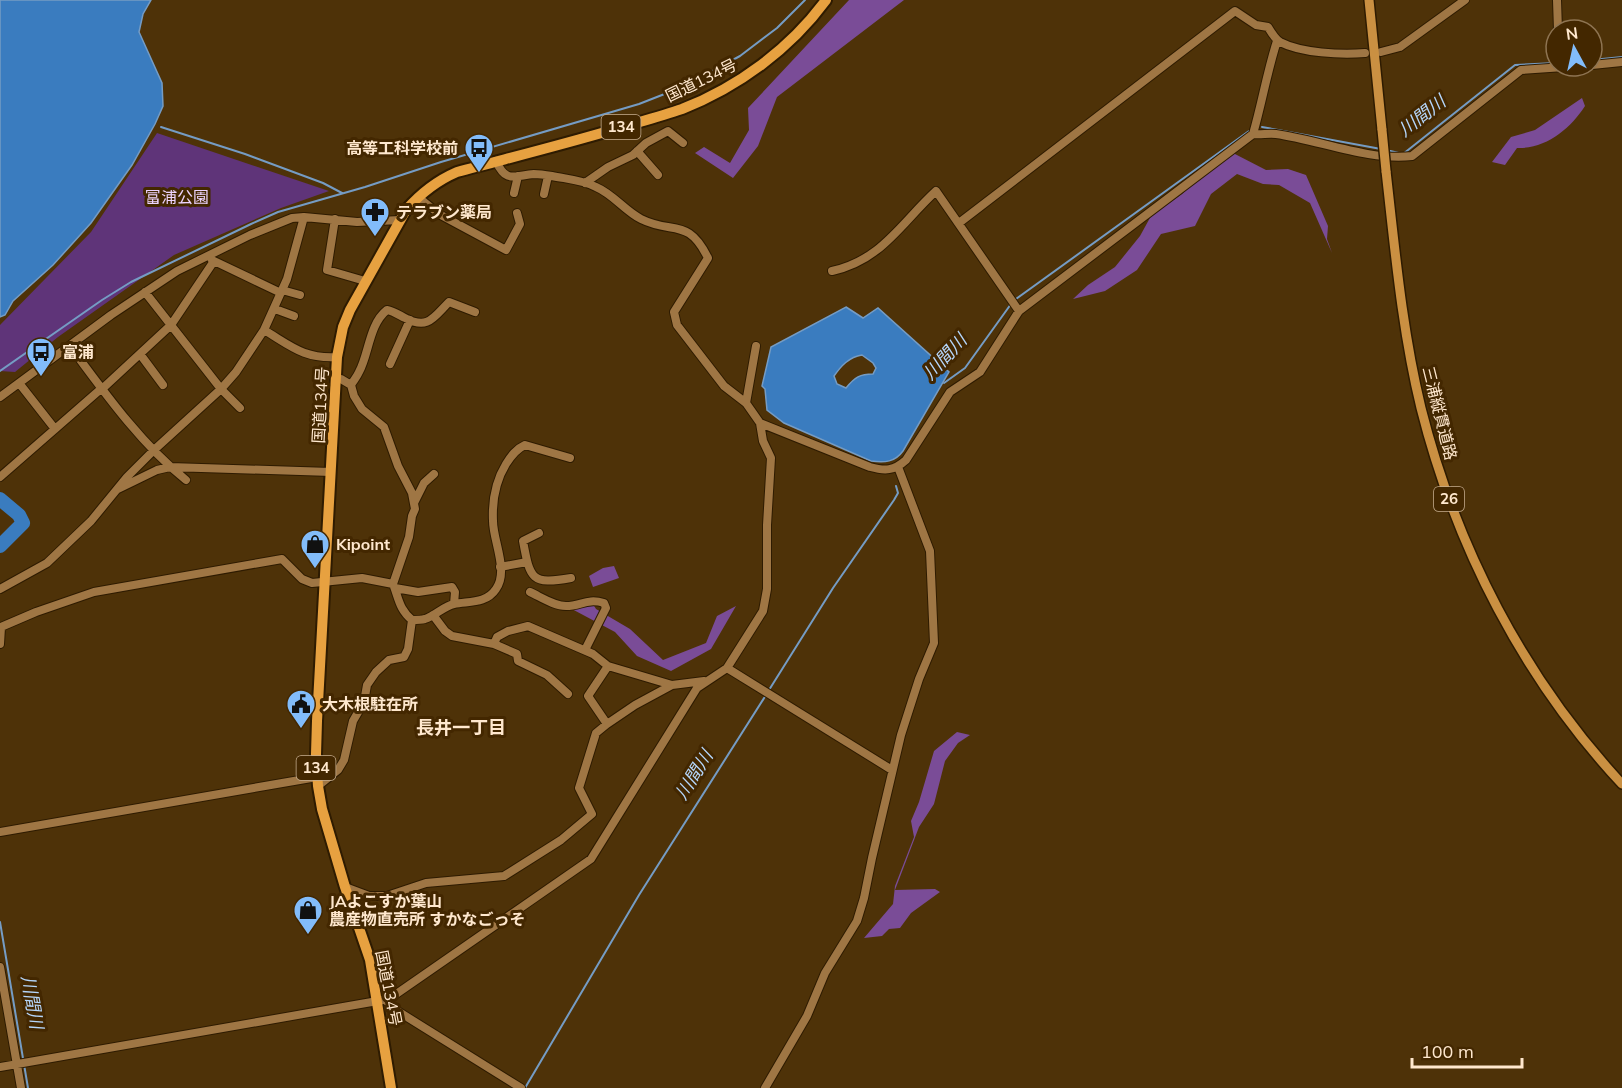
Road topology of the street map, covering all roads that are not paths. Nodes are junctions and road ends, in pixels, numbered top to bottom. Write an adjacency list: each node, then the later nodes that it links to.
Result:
1 (826, 0): 15 (highway, 国道134号 / 134)
2 (1369, 0): 90 (main road, 三浦縦貫道路 / 26, bridge)
3 (1465, 0): 7 (street)
4 (1557, 0): 5 (street)
5 (1558, 18)
6 (1277, 41): 8 (street); 12 (street); 27 (street)
7 (1381, 52)
8 (1365, 53)
9 (1622, 62): 10 (street)
10 (1604, 64)
11 (1544, 68): 12 (street)
12 (1253, 134): 36 (street)
13 (683, 143): 14 (street)
14 (637, 151): 16 (street); 19 (street)
15 (496, 161): 18 (street); 22 (highway, 国道134号 / 134)
16 (658, 175)
17 (548, 176): 18 (street); 19 (street); 21 (street)
18 (518, 177): 20 (street)
19 (585, 183): 54 (street)
20 (514, 193)
21 (544, 194)
22 (418, 197): 23 (street); 26 (highway, 国道134号 / 134)
23 (517, 213)
24 (304, 217): 25 (street); 28 (street); 32 (street)
25 (335, 219): 26 (street); 31 (street)
26 (400, 220): 31 (highway, 国道134号 / 134)
27 (959, 223): 30 (street); 36 (street)
28 (205, 257): 29 (street); 33 (street)
29 (214, 261): 32 (street); 40 (street)
30 (832, 271)
31 (365, 281): 45 (highway, 国道134号 / 134)
32 (282, 291): 34 (street); 35 (street)
33 (145, 292): 40 (street); 43 (street)
34 (300, 295)
35 (275, 309): 38 (street); 41 (street)
36 (1019, 310): 61 (street)
37 (475, 312): 39 (street)
38 (294, 316)
39 (410, 320): 46 (street); 49 (street)
40 (171, 325): 44 (street); 52 (street)
41 (264, 330): 45 (street); 52 (street)
42 (756, 345): 54 (street)
43 (70, 346): 48 (street); 51 (street)
44 (140, 354): 50 (street); 51 (street)
45 (337, 357): 47 (highway, 国道134号 / 134)
46 (390, 364)
47 (336, 379): 49 (street); 62 (highway, 国道134号 / 134)
48 (19, 383): 53 (street); 57 (street)
49 (351, 384): 67 (street)
50 (163, 385)
51 (102, 389): 57 (street); 58 (street)
52 (221, 389): 55 (street); 58 (street)
53 (0, 397)
54 (746, 403): 56 (street)
55 (240, 408)
56 (760, 423): 61 (street); 83 (street)
57 (55, 429): 64 (street)
58 (154, 450): 60 (street); 66 (street)
59 (570, 458): 70 (street)
60 (170, 467): 62 (street); 65 (street); 66 (street)
61 (898, 467): 88 (street)
62 (331, 472): 72 (highway, 国道134号 / 134)
63 (434, 474): 67 (street)
64 (0, 477)
65 (186, 480)
66 (117, 489): 74 (street)
67 (414, 502): 73 (street)
68 (539, 533): 69 (street)
69 (527, 562): 70 (street); 71 (street)
70 (500, 567): 76 (street)
71 (571, 578)
72 (325, 581): 73 (street); 79 (street); 89 (highway, 国道134号 / 134)
73 (394, 586): 76 (street); 78 (street)
74 (0, 589)
75 (530, 592): 81 (street)
76 (454, 604): 77 (street)
77 (433, 615): 78 (street); 80 (street)
78 (412, 620): 89 (street)
79 (0, 644)
80 (494, 644): 81 (street); 86 (street)
81 (585, 650): 82 (street)
82 (608, 666): 85 (street); 87 (street)
83 (727, 668): 84 (street); 88 (street)
84 (706, 681): 85 (street); 94 (street)
85 (672, 685): 87 (street)
86 (568, 694)
87 (607, 724): 92 (street)
88 (892, 770): 100 (street)
89 (317, 782): 91 (street); 92 (highway, 国道134号 / 134)
90 (1622, 784)
91 (0, 832)
92 (345, 887): 94 (highway, 国道134号 / 134)
93 (0, 967): 95 (street)
94 (382, 1000): 95 (street); 98 (highway, 国道134号 / 134); 99 (street)
95 (19, 1064): 96 (street); 97 (street)
96 (0, 1067)
97 (21, 1088)
98 (392, 1088)
99 (521, 1088)
100 (765, 1088)

